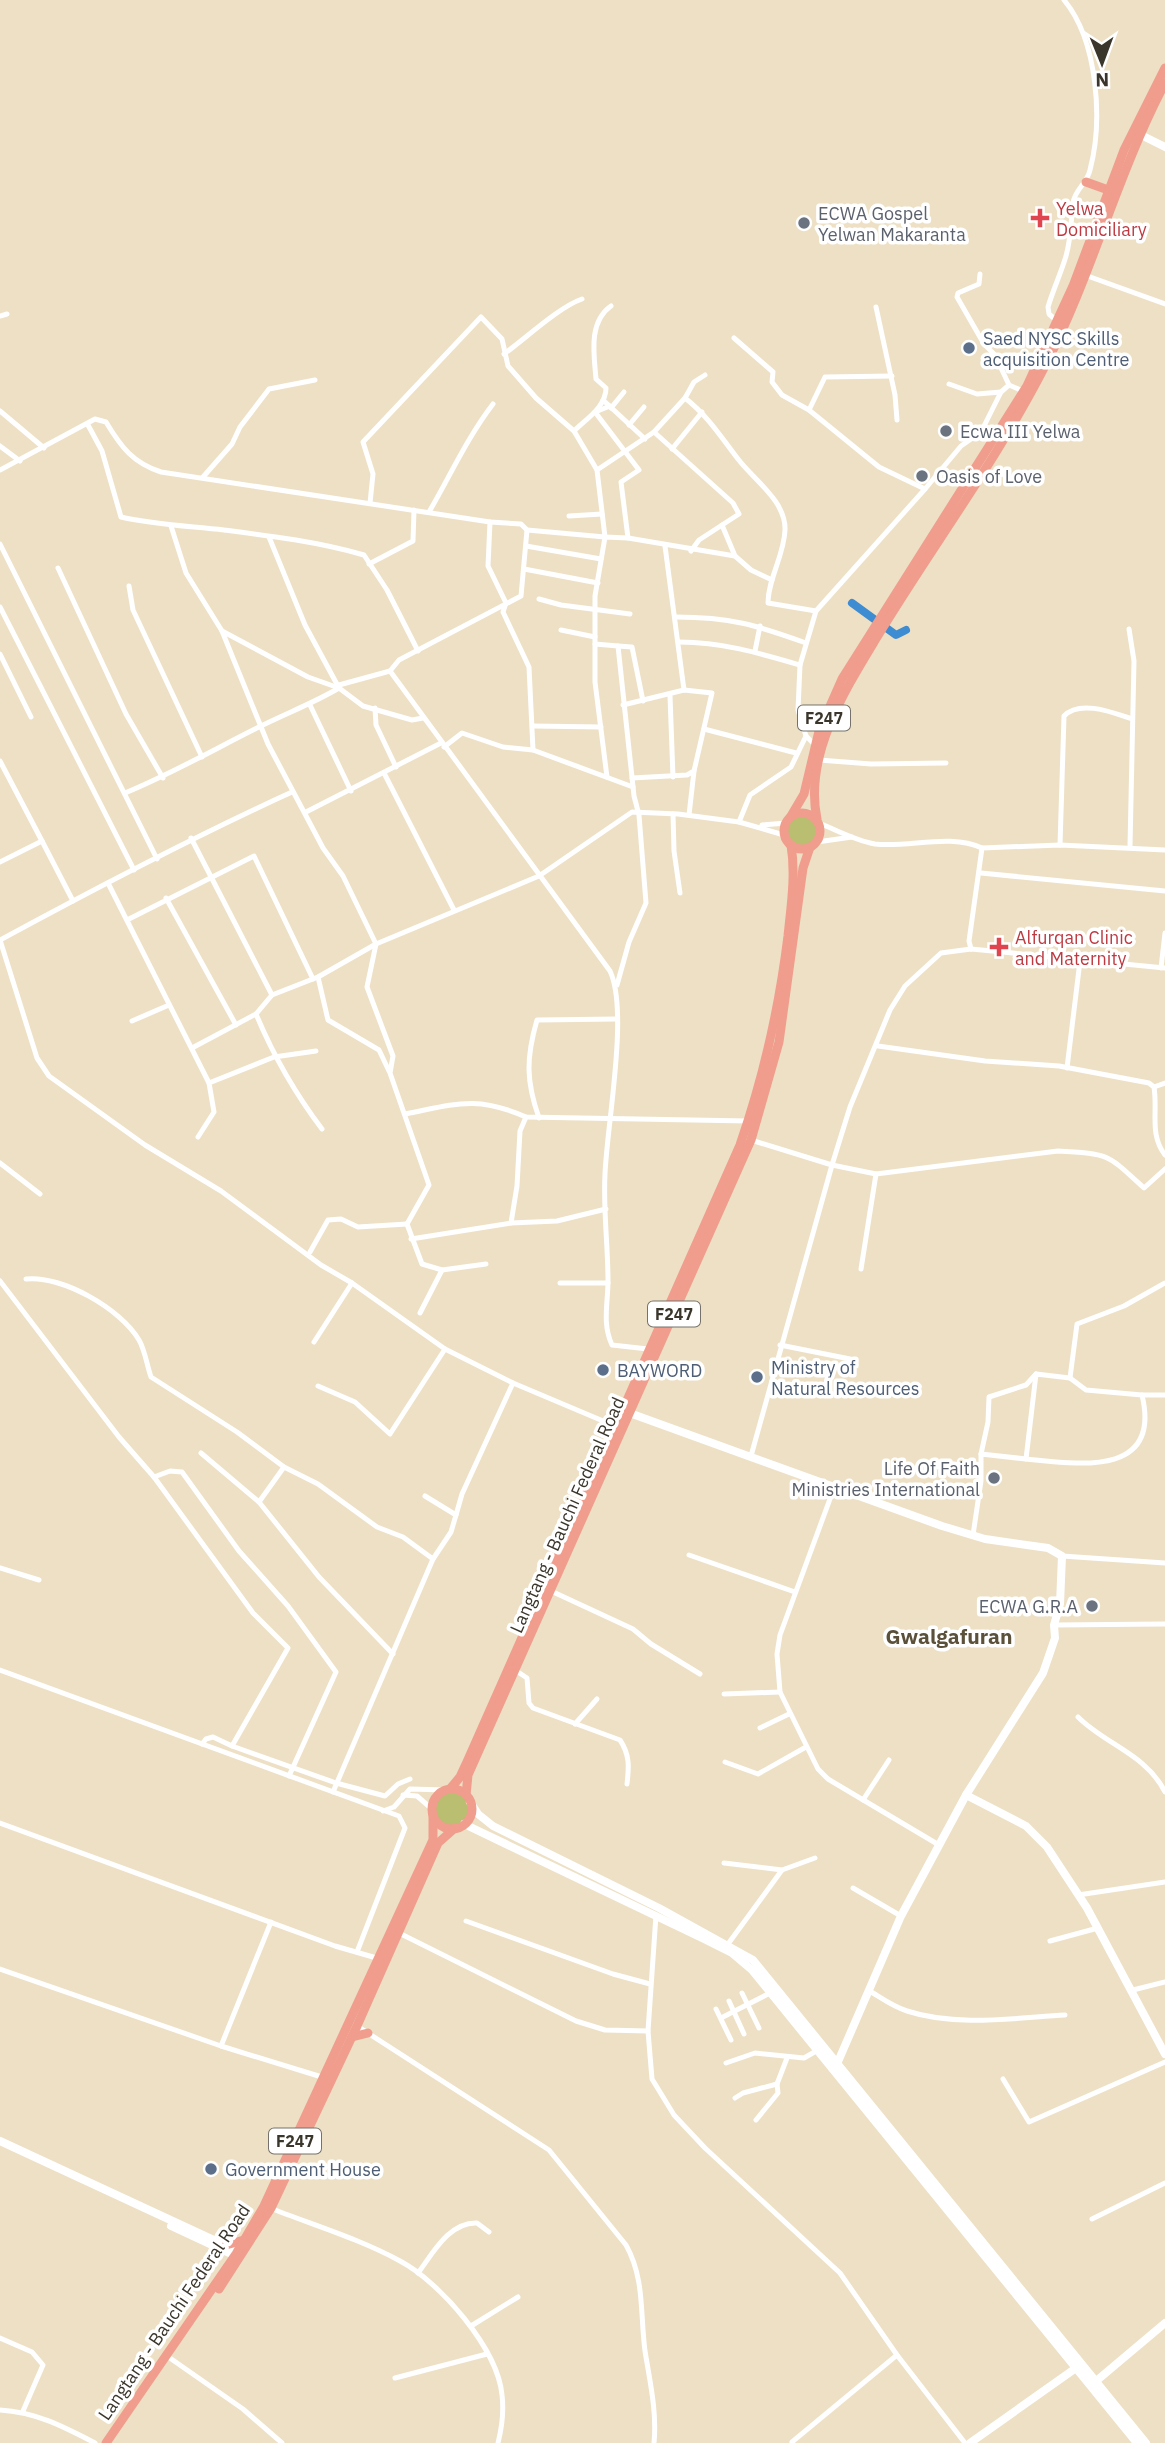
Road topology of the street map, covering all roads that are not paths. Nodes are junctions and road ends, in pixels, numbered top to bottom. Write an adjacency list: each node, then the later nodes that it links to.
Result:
1 (1064, 0): 6 (street)
2 (1165, 68): 7 (main road, F247)
3 (1165, 83): 4 (main road, F247)
4 (1139, 134): 5 (street); 7 (main road, F247)
5 (1165, 147)
6 (1086, 183): 7 (main road); 14 (street)
7 (1111, 191): 9 (main road, F247)
8 (980, 274): 21 (street)
9 (1082, 274): 11 (street); 14 (main road, F247); 80 (main road, F247)
10 (582, 299): 16 (street)
11 (1165, 304)
12 (611, 306): 26 (street)
13 (876, 307): 18 (street)
14 (1057, 321): 22 (main road, F247)
15 (734, 338): 31 (street)
16 (504, 354): 37 (street); 49 (street)
17 (705, 375): 25 (street)
18 (892, 376): 31 (street); 34 (street)
19 (315, 380): 47 (street)
20 (949, 384): 24 (street)
21 (1009, 385): 22 (street); 24 (street)
22 (1023, 391): 80 (main road, F247)
23 (624, 392): 28 (street)
24 (1001, 392): 48 (street)
25 (685, 398): 33 (street); 38 (street)
26 (603, 400): 28 (street); 32 (street)
27 (493, 404): 51 (street)
28 (611, 407): 32 (street); 36 (street)
29 (644, 407): 36 (street)
30 (0, 411): 41 (street)
31 (809, 411): 48 (street)
32 (595, 412): 37 (street); 43 (street)
33 (702, 412): 42 (street); 70 (street)
34 (897, 420)
35 (89, 425): 41 (street); 47 (street); 56 (street)
36 (629, 425): 39 (street)
37 (574, 431): 46 (street)
38 (654, 432): 39 (street); 42 (street)
39 (645, 439): 43 (street)
40 (0, 446): 44 (street)
41 (44, 448): 44 (street)
42 (672, 449): 55 (street)
43 (627, 453): 46 (street); 60 (street)
44 (20, 461): 45 (street)
45 (0, 470)
46 (597, 470): 52 (street)
47 (203, 478): 49 (street)
48 (925, 489): 77 (street)
49 (370, 503): 50 (street)
50 (414, 510): 51 (street); 67 (street)
51 (429, 512): 54 (street)
52 (601, 514): 53 (street); 59 (street)
53 (569, 516)
54 (490, 522): 57 (street); 74 (street)
55 (722, 525): 64 (street); 65 (street)
56 (172, 526): 58 (street); 84 (street)
57 (527, 530): 59 (street); 62 (street)
58 (269, 537): 67 (street); 95 (street)
59 (605, 537): 60 (street); 66 (street)
60 (628, 538): 63 (street)
61 (0, 544): 128 (street)
62 (526, 545): 66 (street); 69 (street)
63 (665, 546): 64 (street); 79 (street)
64 (691, 551): 65 (street)
65 (735, 556): 70 (street)
66 (601, 559): 71 (street)
67 (369, 564): 90 (street)
68 (58, 568): 123 (street)
69 (524, 569): 71 (street); 74 (street)
70 (772, 580): 77 (street)
71 (598, 583): 76 (street)
72 (129, 586): 114 (street)
73 (540, 598): 76 (street)
74 (506, 603): 90 (street); 105 (street)
75 (0, 607): 149 (street)
76 (595, 609): 78 (street); 86 (street)
77 (816, 611): 88 (street)
78 (630, 614)
79 (676, 617): 81 (street); 87 (street)
80 (885, 617): 82 (main road, F247)
81 (760, 626): 88 (street); 91 (street)
82 (877, 629): 111 (main road, F247); 115 (main road, F247)
83 (1129, 629): 104 (street)
84 (222, 631): 95 (street); 106 (street)
85 (561, 631): 86 (street)
86 (595, 640): 89 (street); 107 (street)
87 (679, 642): 91 (street); 96 (street)
88 (806, 643): 93 (street)
89 (618, 646): 98 (street); 100 (street)
90 (418, 650): 94 (street)
91 (755, 650): 93 (street)
92 (0, 654): 102 (street)
93 (800, 664): 109 (street)
94 (390, 671): 95 (street); 103 (street)
95 (339, 686): 99 (street); 101 (street)
96 (684, 690): 97 (street); 108 (street)
97 (670, 696): 98 (street); 122 (street)
98 (643, 701): 100 (street)
99 (310, 705): 106 (street); 126 (street)
100 (623, 705): 124 (street)
101 (375, 708): 103 (street); 118 (street)
102 (31, 717)
103 (423, 718): 110 (street)
104 (1132, 719): 143 (street); 144 (street)
105 (533, 726): 107 (street); 112 (street)
106 (260, 727): 114 (street); 127 (street)
107 (601, 727): 121 (street)
108 (704, 729): 113 (street); 119 (street)
109 (806, 736): 111 (street); 113 (street)
110 (442, 745): 112 (street); 118 (street); 152 (street)
111 (815, 745): 133 (main road, F247)
112 (533, 750): 121 (street)
113 (796, 753): 135 (street)
114 (202, 757): 123 (street)
115 (819, 760): 117 (street); 134 (main road, F247)
116 (0, 762): 140 (street)
117 (946, 763)
118 (396, 767): 120 (street)
119 (694, 771): 122 (street); 132 (street)
120 (384, 773): 126 (street); 158 (street)
121 (607, 777): 125 (street)
122 (673, 777): 124 (street)
123 (163, 778): 128 (street)
124 (632, 778): 125 (street)
125 (633, 788): 131 (street)
126 (352, 791): 129 (street)
127 (292, 792): 129 (street); 139 (street)
128 (125, 793): 147 (street)
129 (306, 812): 162 (street)
130 (673, 814): 131 (street); 132 (street); 155 (street)
131 (639, 815): 152 (street); 167 (street)
132 (689, 816): 135 (street)
133 (788, 820): 134 (main road); 136 (street); 137 (main road, F247)
134 (818, 821): 138 (street); 141 (main road, F247)
135 (739, 822): 136 (street)
136 (759, 825): 137 (street)
137 (784, 835): 142 (main road)
138 (853, 837): 141 (street); 145 (street)
139 (191, 838): 147 (street); 151 (street)
140 (42, 841): 148 (street); 157 (street)
141 (813, 844): 142 (main road); 190 (main road, Langtang - Bauchi Federal Road / F247)
142 (791, 845): 187 (main road, Langtang - Bauchi Federal Road / F247)
143 (1060, 845): 144 (street); 145 (street)
144 (1130, 846): 146 (street)
145 (982, 849): 150 (street)
146 (1165, 850)
147 (157, 859): 149 (street)
148 (0, 862)
149 (134, 870): 153 (street)
150 (981, 873): 154 (street); 163 (street)
151 (211, 876): 156 (street); 166 (street); 168 (street)
152 (539, 876): 158 (street); 167 (street)
153 (108, 883): 157 (street); 159 (street)
154 (1165, 891)
155 (680, 893)
156 (166, 898): 159 (street); 173 (street)
157 (73, 901): 161 (street)
158 (454, 910): 162 (street)
159 (127, 920): 169 (street)
160 (1165, 933): 165 (street)
161 (0, 942): 207 (street)
162 (376, 944): 166 (street); 179 (street)
163 (971, 949): 164 (street); 174 (street)
164 (1080, 961): 165 (street); 178 (street)
165 (1163, 968)
166 (316, 978): 168 (street); 179 (street)
167 (617, 985): 171 (street)
168 (272, 995): 170 (street)
169 (169, 1005): 172 (street); 175 (street)
170 (256, 1014): 173 (street); 177 (street)
171 (617, 1019): 185 (street); 186 (street)
172 (132, 1021)
173 (236, 1025): 175 (street)
174 (878, 1046): 178 (street); 193 (street)
175 (192, 1048): 180 (street)
176 (316, 1051): 177 (street)
177 (274, 1057): 180 (street); 188 (street)
178 (1067, 1068): 182 (street)
179 (390, 1073): 183 (street)
180 (209, 1083): 189 (street)
181 (1165, 1083): 182 (street)
182 (1154, 1087): 191 (street)
183 (405, 1114): 184 (street); 199 (street)
184 (526, 1117): 185 (street); 198 (street)
185 (540, 1118): 186 (street)
186 (610, 1120): 187 (street); 197 (street)
187 (748, 1121): 215 (main road, Langtang - Bauchi Federal Road / F247)
188 (322, 1129)
189 (198, 1137)
190 (751, 1140): 193 (street); 223 (main road, Langtang - Bauchi Federal Road / F247)
191 (1165, 1155)
192 (0, 1163): 196 (street)
193 (832, 1165): 195 (street); 213 (street)
194 (1165, 1169): 195 (street)
195 (876, 1174): 203 (street)
196 (40, 1194)
197 (606, 1209): 198 (street); 209 (street)
198 (510, 1223): 200 (street)
199 (407, 1224): 200 (street); 201 (street)
200 (411, 1239): 204 (street)
201 (310, 1252)
202 (486, 1264): 204 (street)
203 (861, 1269)
204 (442, 1270): 211 (street)
205 (26, 1279): 229 (street)
206 (0, 1280): 230 (street)
207 (352, 1283): 212 (street); 214 (street)
208 (560, 1283): 209 (street)
209 (608, 1283): 215 (street)
210 (1165, 1283): 218 (street)
211 (420, 1314)
212 (314, 1342)
213 (780, 1345): 216 (street); 227 (street)
214 (445, 1349): 219 (street); 220 (street)
215 (648, 1349): 223 (main road, Langtang - Bauchi Federal Road / F247)
216 (850, 1359)
217 (1036, 1374): 218 (street); 226 (street); 228 (street)
218 (1070, 1378): 221 (street)
219 (513, 1383): 224 (street); 234 (street)
220 (318, 1387)
221 (1142, 1395): 222 (street); 228 (street)
222 (1165, 1395)
223 (626, 1412): 224 (main road, Langtang - Bauchi Federal Road / F247); 227 (street); 242 (main road, Langtang - Bauchi Federal Road / F247)
224 (615, 1426): 267 (main road, Langtang - Bauchi Federal Road / F247)
225 (201, 1452): 233 (street)
226 (981, 1454): 228 (street); 235 (street)
227 (751, 1456): 231 (street)
228 (1026, 1459)
229 (284, 1467): 233 (street); 238 (street)
230 (154, 1477): 258 (street); 262 (street)
231 (834, 1488): 235 (street); 243 (street)
232 (425, 1496): 234 (street)
233 (259, 1502): 246 (street)
234 (456, 1515): 238 (street)
235 (973, 1535): 237 (street)
236 (689, 1555): 243 (street)
237 (1062, 1556): 239 (street); 245 (street)
238 (433, 1559): 246 (street)
239 (1165, 1563)
240 (0, 1568): 241 (street)
241 (39, 1580)
242 (551, 1591): 248 (main road, Langtang - Bauchi Federal Road / F247); 249 (street)
243 (795, 1592): 250 (street)
244 (1165, 1623): 245 (street)
245 (1054, 1625): 271 (street)
246 (393, 1654): 265 (street)
247 (0, 1670): 257 (street)
248 (515, 1670): 255 (street); 272 (main road, Langtang - Bauchi Federal Road / F247)
249 (700, 1674)
250 (780, 1692): 251 (street); 253 (street)
251 (724, 1694)
252 (597, 1699): 255 (street)
253 (789, 1714): 256 (street); 259 (street)
254 (1078, 1717): 268 (street)
255 (575, 1724): 266 (street)
256 (761, 1728)
257 (202, 1744): 258 (street); 263 (street)
258 (232, 1746): 262 (street)
259 (806, 1747): 261 (street); 273 (street)
260 (889, 1760): 273 (street)
261 (724, 1762)
262 (292, 1766): 263 (street); 265 (street)
263 (289, 1776): 269 (street)
264 (410, 1779): 265 (street)
265 (336, 1783): 269 (street)
266 (627, 1784)
267 (448, 1789): 270 (street); 272 (main road); 275 (main road, F247)
268 (1165, 1791)
269 (333, 1792): 274 (street)
270 (403, 1795): 274 (street); 275 (street)
271 (966, 1795): 278 (street); 284 (street)
272 (468, 1798): 277 (main road, F247); 285 (street)
273 (863, 1800): 278 (street)
274 (383, 1811): 293 (street)
275 (432, 1812): 277 (main road); 294 (main road, Langtang - Bauchi Federal Road / F247)
276 (0, 1823): 287 (street)
277 (459, 1826): 285 (street); 290 (main road, Langtang - Bauchi Federal Road / F247)
278 (939, 1845): 286 (street)
279 (815, 1858): 281 (street)
280 (724, 1863): 281 (street)
281 (782, 1870): 292 (street)
282 (1165, 1882): 284 (street)
283 (853, 1888): 286 (street)
284 (1078, 1895): 289 (street)
285 (658, 1912): 292 (street); 297 (street); 300 (street)
286 (901, 1916): 298 (street)
287 (271, 1922): 293 (street); 315 (street)
288 (466, 1922): 297 (street)
289 (1098, 1928): 291 (street); 299 (street)
290 (399, 1933): 294 (main road, Langtang - Bauchi Federal Road / F247); 310 (street)
291 (1050, 1941)
292 (728, 1944): 321 (street)
293 (357, 1952): 294 (street)
294 (382, 1960): 308 (main road, Langtang - Bauchi Federal Road / F247)
295 (0, 1969): 315 (street)
296 (1165, 1982): 299 (street)
297 (650, 1984): 310 (street)
298 (868, 1990): 306 (street); 321 (street)
299 (1133, 1990): 317 (street)
300 (772, 1992): 303 (street); 316 (street)
301 (742, 1993): 303 (street)
302 (729, 2001): 305 (street)
303 (748, 2005): 305 (street); 309 (street)
304 (716, 2009): 307 (street)
305 (734, 2011): 307 (street); 312 (street)
306 (1065, 2015)
307 (721, 2018): 314 (street)
308 (354, 2024): 311 (street); 313 (main road, Langtang - Bauchi Federal Road / F247); 322 (main road, Langtang - Bauchi Federal Road / F247)
309 (759, 2028)
310 (648, 2031): 342 (street)
311 (368, 2033): 313 (main road); 355 (street)
312 (744, 2034)
313 (352, 2037): 329 (main road, Langtang - Bauchi Federal Road / F247)
314 (731, 2040)
315 (220, 2046): 322 (street)
316 (818, 2050): 318 (street); 321 (street)
317 (1165, 2054)
318 (787, 2058): 320 (street); 324 (street)
319 (1165, 2062): 323 (street)
320 (726, 2063)
321 (834, 2066): 337 (street)
322 (325, 2078): 329 (main road, Langtang - Bauchi Federal Road / F247)
323 (1003, 2079)
324 (777, 2084): 325 (street); 326 (street)
325 (735, 2098)
326 (756, 2120)
327 (0, 2143): 333 (street)
328 (1165, 2183): 330 (street)
329 (268, 2207): 332 (main road, Langtang - Bauchi Federal Road / F247); 335 (street)
330 (1091, 2219)
331 (489, 2232): 335 (street)
332 (245, 2245): 333 (main road); 334 (main road, Langtang - Bauchi Federal Road / F247)
333 (225, 2248): 334 (main road)
334 (234, 2261): 343 (main road, Langtang - Bauchi Federal Road / F247); 351 (main road, Langtang - Bauchi Federal Road / F247)
335 (418, 2273): 339 (street)
336 (518, 2297): 339 (street)
337 (1033, 2310): 344 (street); 346 (street)
338 (1165, 2323): 346 (street)
339 (471, 2326): 341 (street)
340 (0, 2337): 348 (street)
341 (487, 2354): 345 (street); 354 (street)
342 (897, 2355): 349 (street); 356 (street)
343 (167, 2356): 352 (main road, Langtang - Bauchi Federal Road / F247); 353 (street)
344 (1076, 2368): 357 (street); 358 (street)
345 (396, 2378)
346 (1095, 2382): 359 (street)
347 (0, 2410): 348 (street)
348 (23, 2411): 350 (street)
349 (792, 2442)
350 (95, 2443)
351 (106, 2443)
352 (113, 2443)
353 (282, 2443)
354 (498, 2443)
355 (654, 2443)
356 (965, 2443)
357 (971, 2443)
358 (1137, 2443)
359 (1146, 2443)

